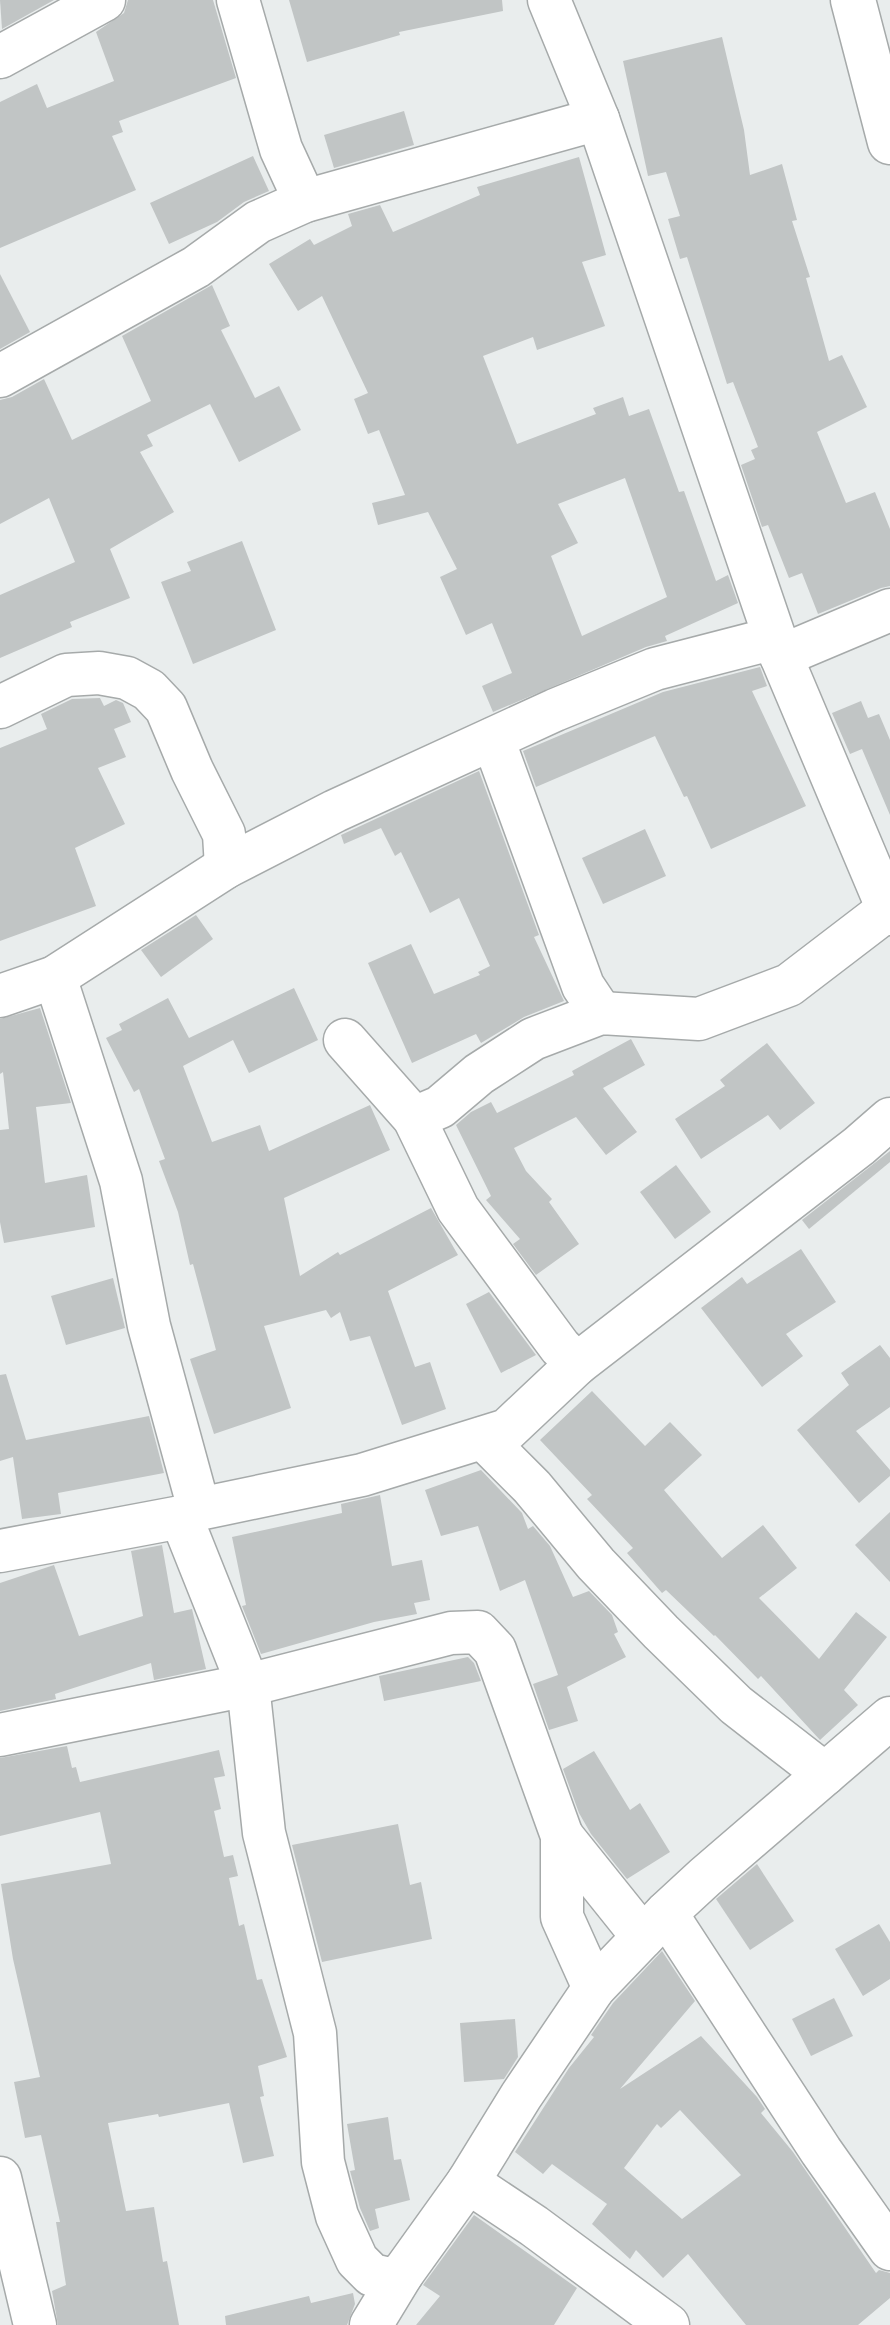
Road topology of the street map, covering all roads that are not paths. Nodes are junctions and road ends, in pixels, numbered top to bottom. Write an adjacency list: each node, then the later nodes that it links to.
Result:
1 (104, 0): 5 (street)
2 (238, 0): 8 (street)
3 (549, 0): 6 (street)
4 (853, 0): 7 (main road)
5 (0, 57)
6 (598, 119): 8 (street); 11 (street)
7 (890, 142)
8 (305, 201): 9 (street)
9 (0, 376)
10 (890, 610): 11 (street)
11 (778, 647): 13 (street); 15 (street)
12 (0, 707): 14 (street)
13 (493, 739): 14 (street); 18 (street)
14 (236, 850): 16 (street)
15 (888, 912): 18 (street)
16 (55, 977): 17 (street); 24 (street)
17 (0, 996)
18 (601, 1013): 20 (street)
19 (345, 1040): 20 (street)
20 (414, 1118): 22 (street)
21 (890, 1119): 22 (street)
22 (577, 1364): 23 (street)
23 (483, 1438): 24 (street); 29 (street)
24 (190, 1513): 25 (street); 26 (street)
25 (0, 1551)
26 (248, 1685): 28 (street); 30 (street); 36 (street)
27 (890, 1718): 29 (street)
28 (0, 1735)
29 (825, 1774): 31 (street)
30 (562, 1836): 31 (street); 32 (street)
31 (654, 1925): 32 (street); 35 (street)
32 (594, 1988): 34 (street)
33 (0, 2178): 37 (street)
34 (468, 2182): 36 (street); 39 (street)
35 (890, 2249)
36 (402, 2274): 38 (street)
37 (35, 2325)
38 (371, 2325)
39 (668, 2325)

